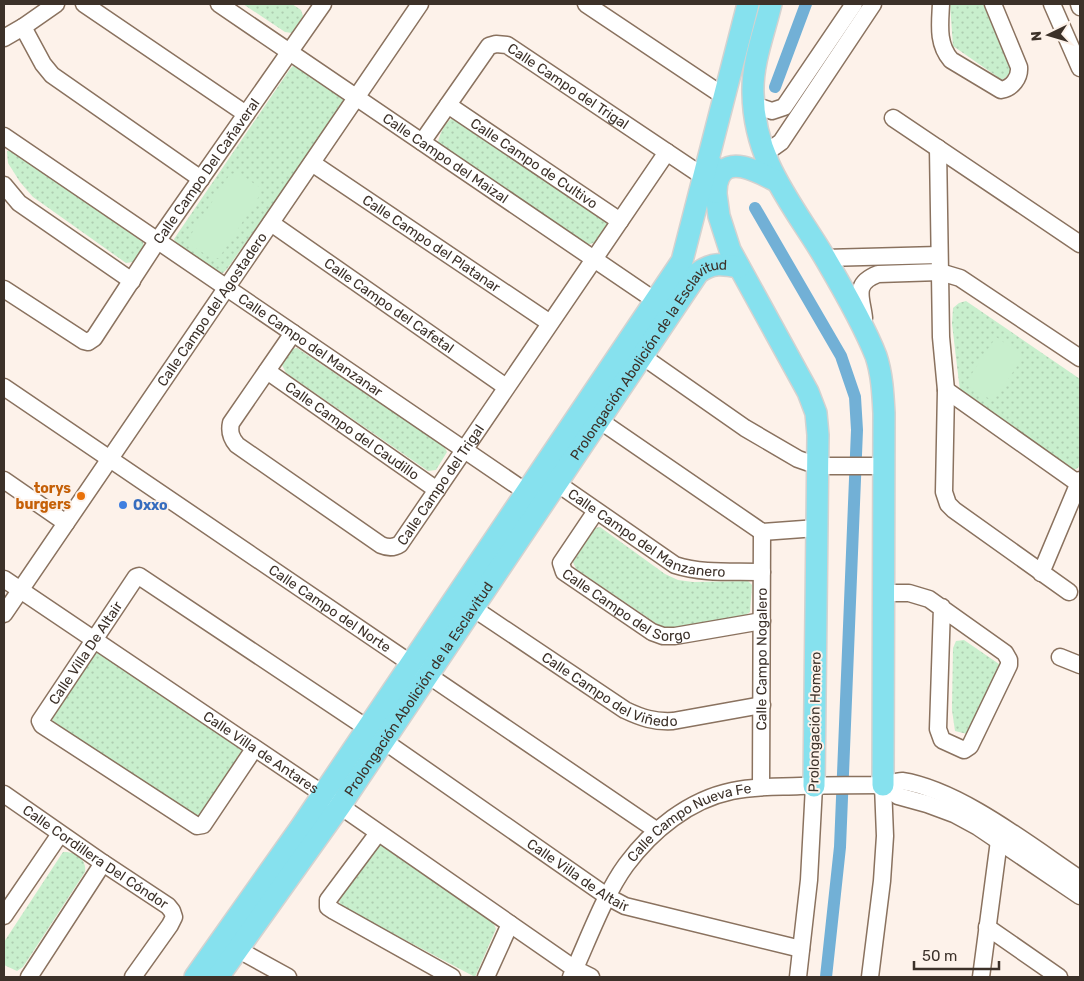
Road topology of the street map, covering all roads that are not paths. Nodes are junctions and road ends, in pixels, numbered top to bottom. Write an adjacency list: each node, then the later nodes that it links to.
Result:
1 (56, 4): 16 (street)
2 (84, 4): 24 (street)
3 (219, 4): 18 (street, Calle Campo del Maizal)
4 (420, 4): 20 (street, Calle Campo del Agostadero)
5 (586, 4): 21 (street)
6 (748, 4): 21 (main road, Prolongación Abolición de la Esclavitud)
7 (771, 4): 23 (main road)
8 (854, 4): 23 (street)
9 (873, 4): 30 (street)
10 (940, 4): 11 (street)
11 (993, 4)
12 (1052, 4): 19 (street)
13 (1078, 4): 15 (street)
14 (317, 6): 18 (street, Calle Campo Del Cañaveral)
15 (1080, 7)
16 (23, 27): 17 (street); 33 (street)
17 (4, 38)
18 (290, 52): 20 (street, Calle Campo del Maizal); 24 (street, Calle Campo Del Cañaveral)
19 (1080, 68)
20 (356, 98): 27 (street, Calle Campo del Maizal); 32 (street, Calle Campo del Agostadero)
21 (724, 102): 28 (main road, Prolongación Abolición de la Esclavitud)
22 (448, 105): 27 (street, Calle Campo del Trigal); 31 (street, Calle Campo del Trigal); 37 (street, Calle Campo de Cultivo)
23 (754, 106): 30 (main road)
24 (246, 114): 33 (street, Calle Campo Del Cañaveral)
25 (893, 118): 29 (street)
26 (4, 136): 39 (street, Calle Campo del Manzanar)
27 (422, 142): 43 (street, Calle Campo del Maizal)
28 (713, 145): 30 (main road); 35 (main road, Prolongación Abolición de la Esclavitud)
29 (938, 148): 40 (street); 41 (street)
30 (762, 151): 34 (main road)
31 (666, 152): 35 (street, Calle Campo del Trigal); 37 (street, Calle Campo del Trigal)
32 (312, 163): 38 (street, Calle Campo del Agostadero); 50 (street, Calle Campo del Platanar)
33 (201, 178): 39 (street, Calle Campo Del Cañaveral)
34 (776, 181): 35 (main road); 42 (main road)
35 (710, 185): 44 (main road); 49 (main road, Prolongación Abolición de la Esclavitud)
36 (4, 186): 46 (street)
37 (620, 221): 43 (street, Calle Campo del Trigal)
38 (270, 223): 47 (street, Calle Campo del Agostadero); 57 (street, Calle Campo del Cafetal)
39 (158, 240): 46 (street, Calle Campo Del Cañaveral); 47 (street, Calle Campo del Manzanar)
40 (1080, 244)
41 (939, 255): 42 (street); 45 (street)
42 (825, 258): 52 (main road)
43 (594, 259): 49 (street, Calle Campo del Maizal); 50 (street, Calle Campo del Trigal)
44 (739, 267): 49 (main road, Prolongación Abolición de la Esclavitud); 62 (main road, Prolongación Abolición de la Esclavitud)
45 (940, 272): 52 (street); 54 (street); 58 (street)
46 (132, 281): 48 (street, Calle Campo Del Cañaveral)
47 (227, 288): 51 (street, Calle Campo del Manzanar); 61 (street, Calle Campo del Agostadero)
48 (4, 289)
49 (664, 307): 53 (main road, Prolongación Abolición de la Esclavitud); 64 (main road, Prolongación Abolición de la Esclavitud)
50 (550, 323): 57 (street, Calle Campo del Trigal)
51 (293, 333): 55 (street, Calle Campo del Trigal); 60 (street, Calle Campo del Manzanar)
52 (865, 333): 63 (main road)
53 (642, 356): 59 (main road, Prolongación Abolición de la Esclavitud); 62 (street)
54 (1080, 358)
55 (266, 371): 67 (street, Calle Campo del Caudillo); 67 (street, Calle Campo del Trigal)
56 (4, 387): 61 (street, Calle Campo del Norte)
57 (506, 387): 60 (street, Calle Campo del Trigal)
58 (946, 390): 66 (street); 74 (street)
59 (599, 420): 64 (main road, Prolongación Abolición de la Esclavitud); 72 (street)
60 (464, 450): 67 (street, Calle Campo del Trigal); 68 (street, Calle Campo del Manzanar)
61 (109, 459): 70 (street, Calle Campo del Agostadero); 84 (street, Calle Campo del Norte)
62 (827, 466): 63 (street); 71 (main road, Prolongación Homero)
63 (876, 466): 78 (main road)
64 (548, 478): 68 (main road, Prolongación Abolición de la Esclavitud); 69 (street, Calle Campo del Manzanero)
65 (4, 480): 70 (street)
66 (1080, 482): 74 (street)
67 (437, 490)
68 (535, 498): 80 (main road, Prolongación Abolición de la Esclavitud); 84 (main road, Prolongación Abolición de la Esclavitud)
69 (596, 511): 73 (street, Calle Campo del Manzanero); 82 (street, Calle Campo del Sorgo)
70 (66, 523): 76 (street, Calle Campo del Agostadero)
71 (817, 528): 72 (street); 90 (main road, Prolongación Homero)
72 (762, 532): 73 (street, Calle Campo Nogalero)
73 (762, 572): 82 (street, Calle Campo Nogalero)
74 (1041, 572): 77 (street)
75 (4, 579): 76 (street, Calle Villa de Antares)
76 (20, 590): 81 (street, Calle Campo del Agostadero); 83 (street, Calle Villa de Antares)
77 (1069, 592)
78 (883, 593): 79 (street); 91 (main road)
79 (942, 607): 79 (street)
80 (473, 608): 85 (main road, Prolongación Abolición de la Esclavitud); 86 (street, Calle Campo del Viñedo)
81 (4, 614)
82 (762, 620): 86 (street, Calle Campo Nogalero)
83 (93, 641): 87 (street, Calle Villa De Altair); 89 (street, Calle Villa de Antares); 89 (street, Calle Villa De Altair)
84 (411, 662): 85 (street, Calle Campo del Norte); 87 (main road, Prolongación Abolición de la Esclavitud)
85 (429, 674): 88 (main road, Prolongación Abolición de la Esclavitud); 96 (street, Calle Campo del Norte)
86 (762, 705): 92 (street, Calle Campo Nogalero)
87 (367, 728): 94 (main road, Prolongación Abolición de la Esclavitud)
88 (384, 741): 95 (main road, Prolongación Abolición de la Esclavitud); 102 (street, Calle Villa de Altair)
89 (254, 749): 94 (street, Calle Villa de Antares)
90 (824, 785): 91 (street, Calle Campo Nueva Fe); 92 (street, Calle Campo Nueva Fe); 108 (street, Prolongación Homero)
91 (883, 785): 99 (street, Calle Campo Nueva Fe); 119 (street)
92 (761, 787): 96 (street, Calle Campo Nueva Fe)
93 (4, 794): 98 (street, Calle Cordillera Del Cóndor)
94 (322, 794): 95 (street, Calle Villa de Antares); 112 (main road, Prolongación Abolición de la Esclavitud)
95 (340, 806): 97 (street, Calle Villa de Antares); 107 (main road, Prolongación Abolición de la Esclavitud)
96 (656, 830): 102 (street, Calle Campo Nueva Fe)
97 (378, 833): 105 (street, Calle Villa de Antares); 115 (street)
98 (60, 834): 100 (street, Calle Cordillera Del Cóndor); 104 (street)
99 (1000, 834): 101 (street, Calle Campo Nueva Fe); 103 (street, Calle Campo Nueva Fe); 106 (street)
100 (103, 864): 110 (street); 111 (street, Calle Cordillera Del Cóndor)
101 (1080, 879)
102 (608, 896): 108 (street, Calle Villa de Altair); 109 (street, Calle Campo Nueva Fe)
103 (1080, 896)
104 (4, 916)
105 (510, 924): 109 (street, Calle Villa de Antares); 116 (street)
106 (987, 927): 120 (street); 121 (street)
107 (237, 949): 113 (main road, Prolongación Abolición de la Esclavitud); 114 (street)
108 (801, 950): 118 (street, Prolongación Homero)
109 (573, 973): 117 (street, Calle Villa de Antares)
110 (28, 977)
111 (133, 977)
112 (195, 977)
113 (218, 977)
114 (288, 977)
115 (452, 977)
116 (486, 977)
117 (591, 977)
118 (798, 977)
119 (870, 977)
120 (981, 977)
121 (1059, 977)

